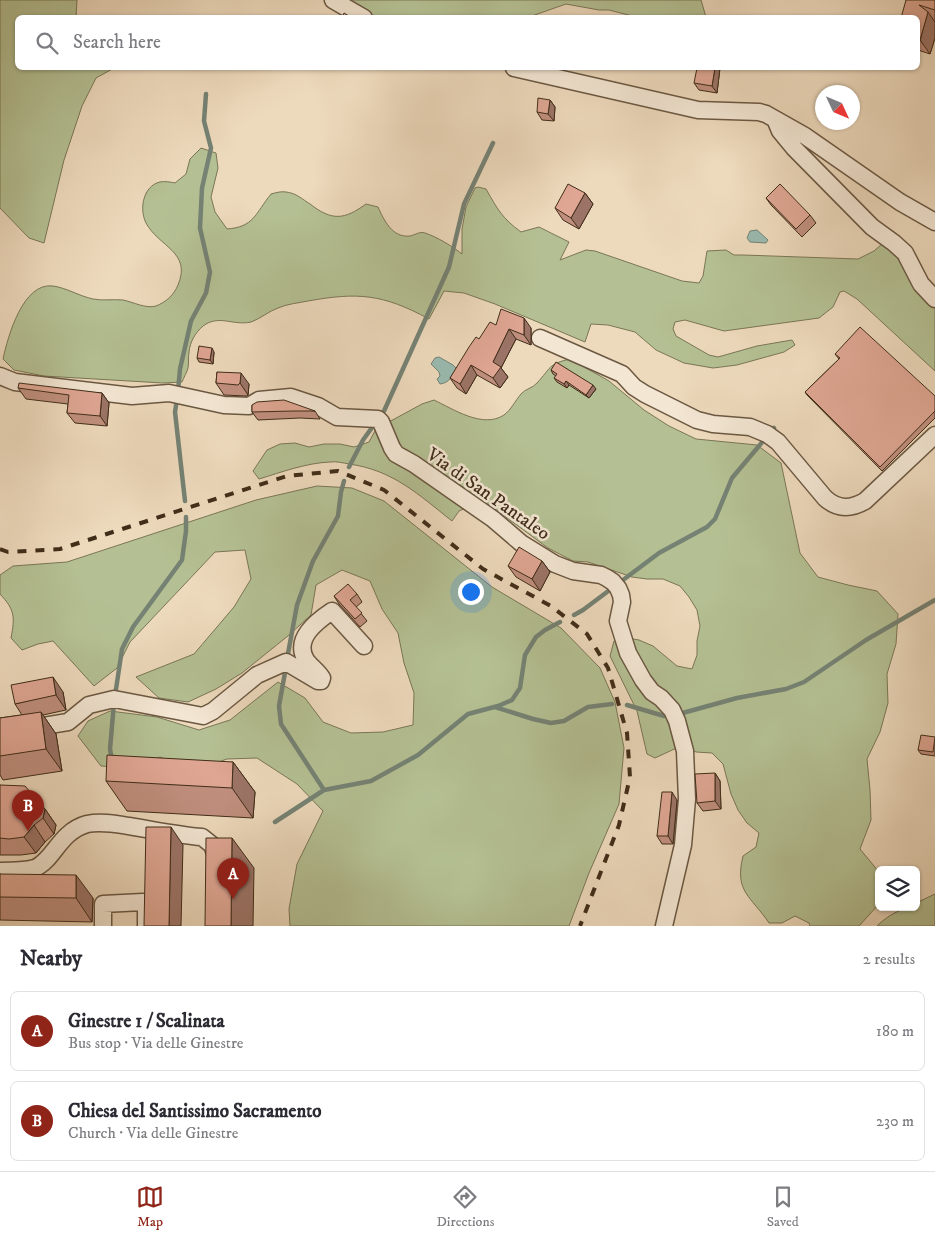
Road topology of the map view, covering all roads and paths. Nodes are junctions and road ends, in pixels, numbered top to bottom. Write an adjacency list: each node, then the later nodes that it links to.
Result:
1 (333, 0): 2 (street)
2 (359, 15)
3 (523, 70): 4 (street)
4 (774, 117): 5 (street); 6 (street)
5 (935, 222)
6 (935, 299)
7 (540, 338): 9 (street)
8 (0, 376): 16 (street, Via di San Pantaleo)
9 (935, 434)
10 (364, 646): 11 (street)
11 (0, 733)
12 (0, 871): 13 (street)
13 (218, 873)
14 (103, 926): 15 (street)
15 (146, 926)
16 (664, 926)

